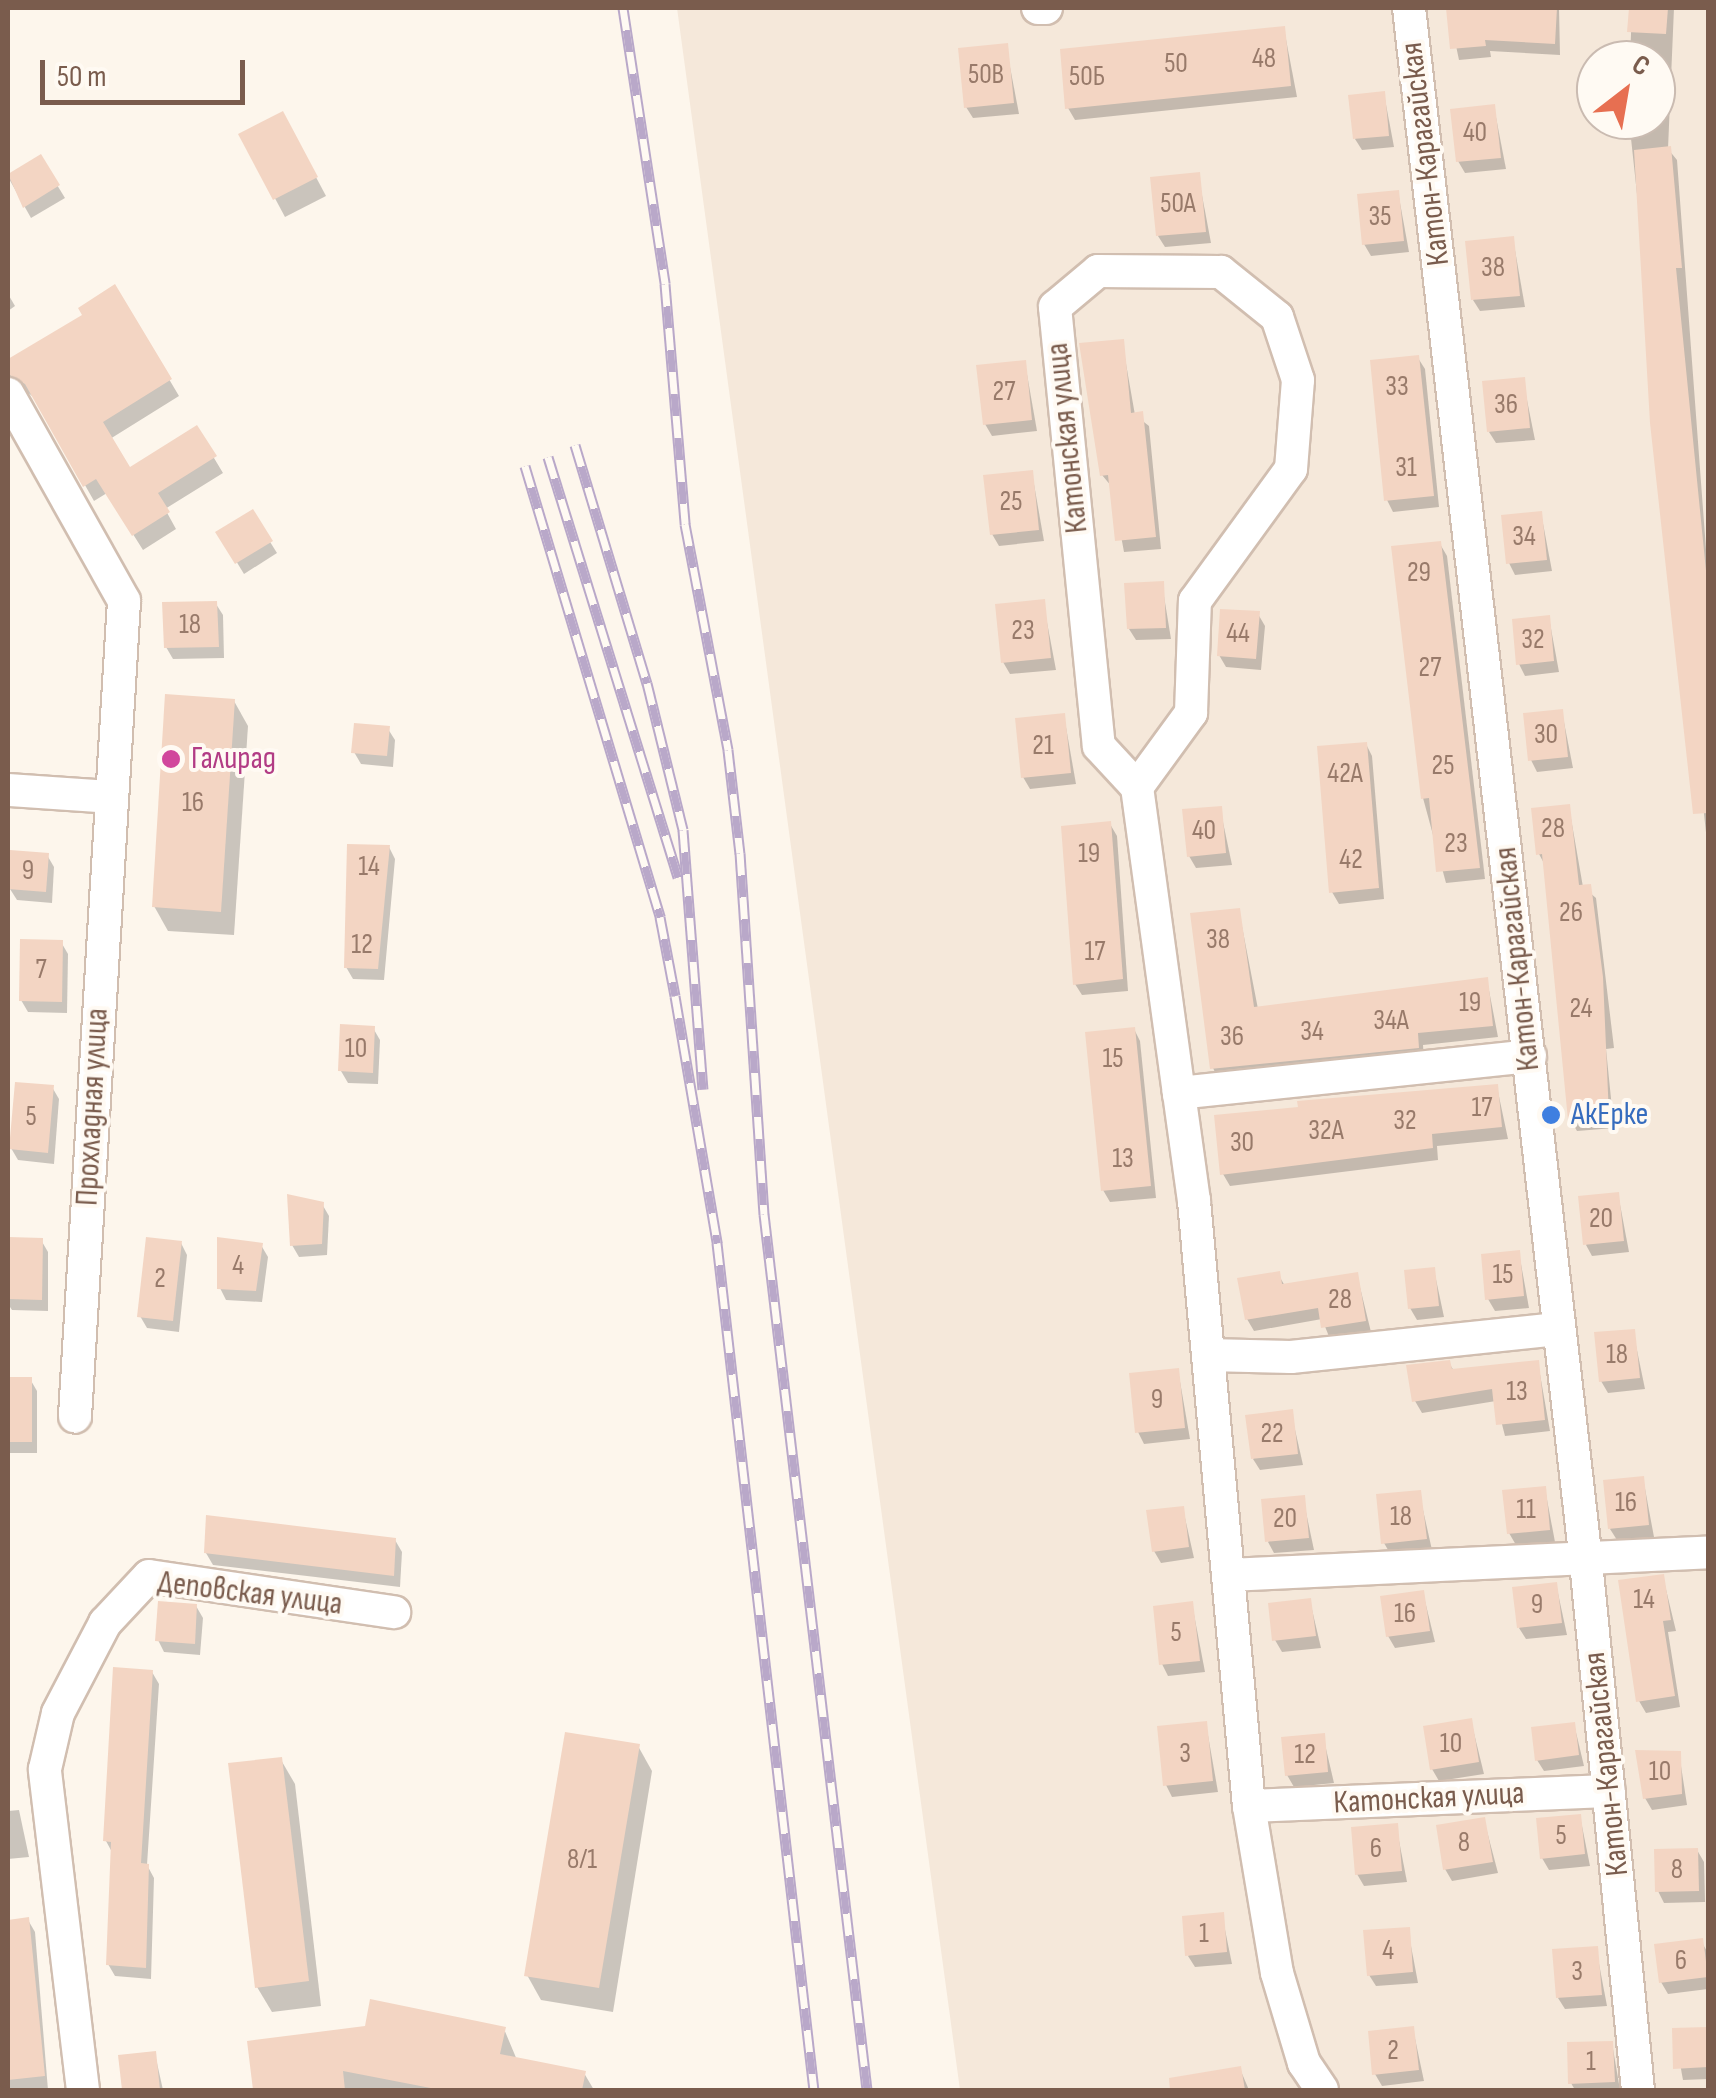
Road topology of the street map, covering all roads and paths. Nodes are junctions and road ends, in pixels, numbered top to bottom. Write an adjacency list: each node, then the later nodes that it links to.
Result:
1 (1038, 8): 2 (street)
2 (1046, 8)
3 (1409, 8): 8 (street, Катон-Карагайская)
4 (8, 394): 7 (street, Прохладная улица)
5 (1137, 787): 5 (street, Катонская улица); 9 (street)
6 (8, 790): 7 (street)
7 (112, 796): 12 (street, Прохладная улица)
8 (1530, 1056): 9 (street); 10 (street, Катон-Карагайская)
9 (1179, 1093): 11 (street)
10 (1558, 1329): 11 (street); 14 (street, Катон-Карагайская)
11 (1208, 1355): 15 (street)
12 (75, 1417)
13 (1708, 1552): 14 (street)
14 (1586, 1562): 15 (street); 17 (street, Катон-Карагайская)
15 (1229, 1575): 18 (street)
16 (394, 1612): 19 (street, Деповская улица)
17 (1609, 1791): 18 (street, Катонская улица); 21 (street, Катон-Карагайская)
18 (1249, 1806): 20 (street)
19 (83, 2090)
20 (1322, 2090)
21 (1638, 2090)

